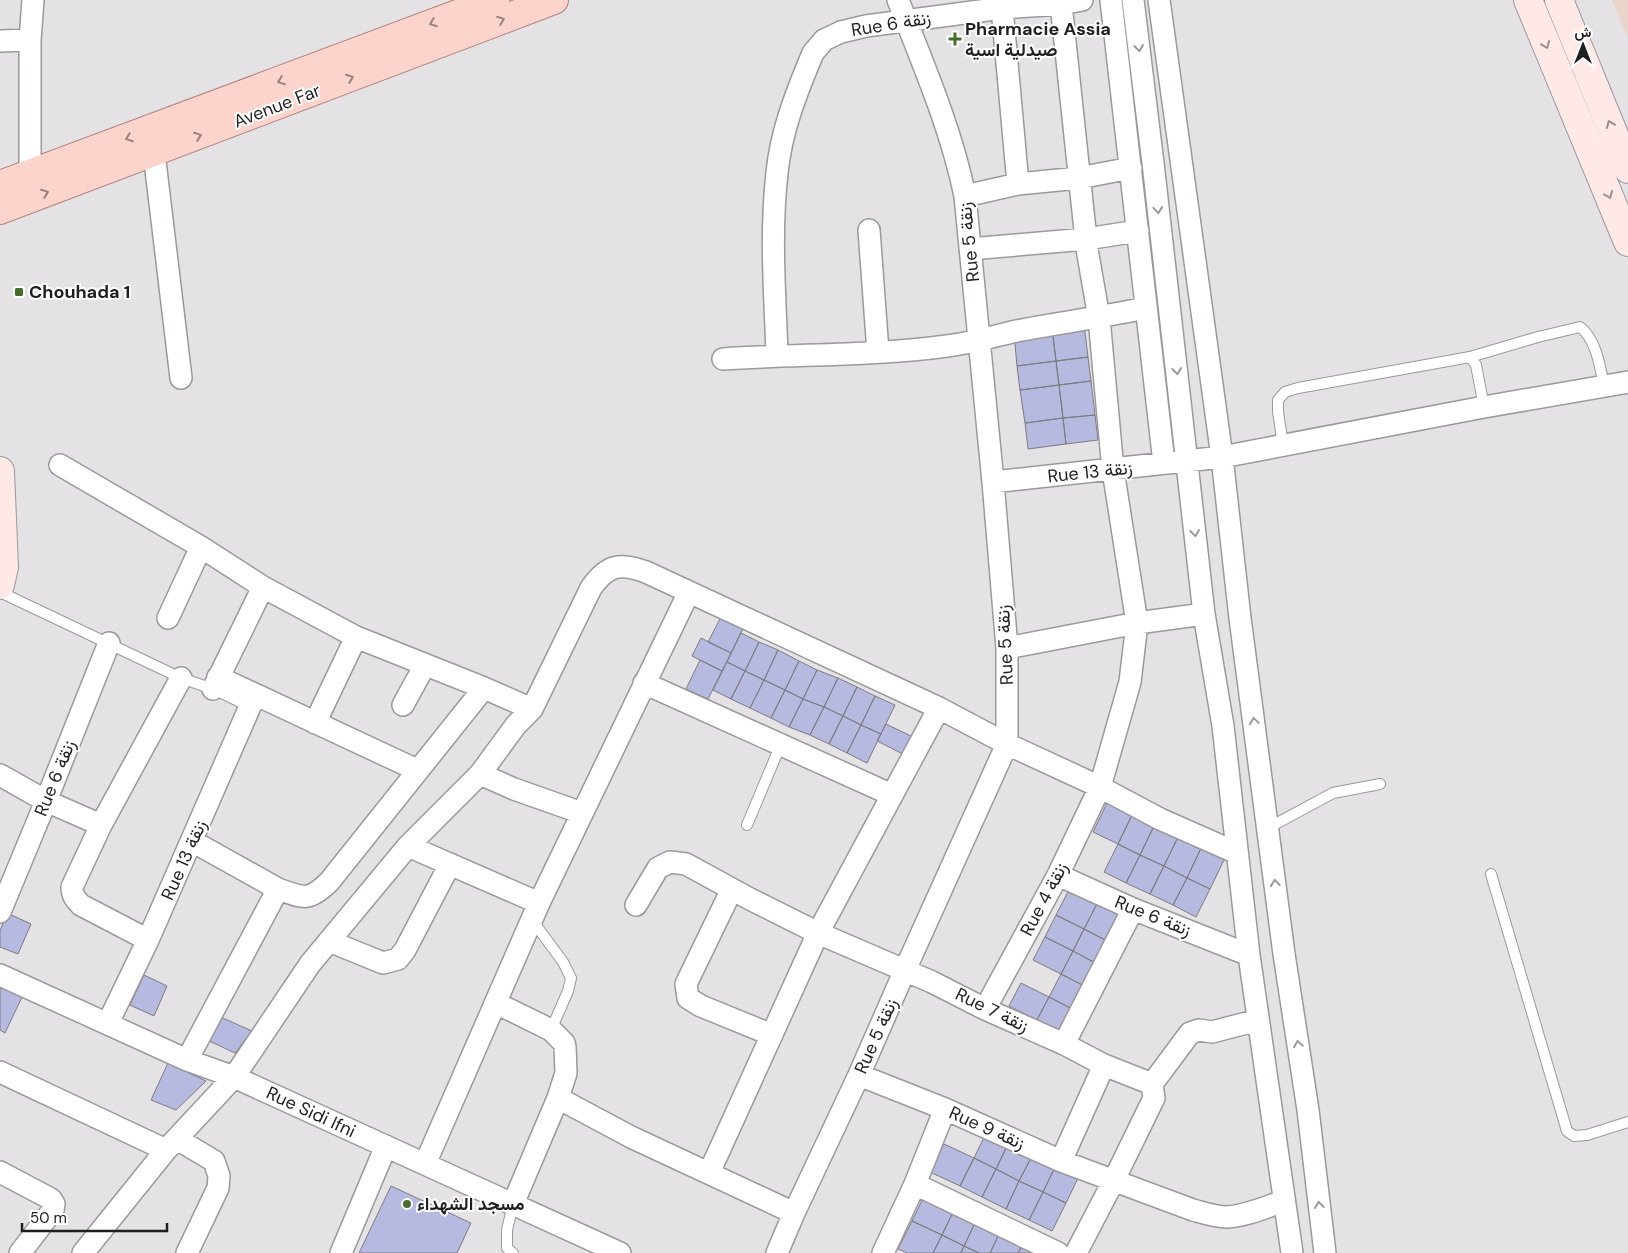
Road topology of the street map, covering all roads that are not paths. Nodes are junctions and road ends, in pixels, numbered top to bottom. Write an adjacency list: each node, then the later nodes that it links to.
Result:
1 (33, 0): 14 (street)
2 (495, 0): 19 (main road, Avenue Far, one-way to 19)
3 (554, 0): 16 (main road, Avenue Far, one-way to 3)
4 (898, 0): 13 (street, Rue 5 زنقة)
5 (1082, 0): 11 (street, Rue 6 زنقة)
6 (1111, 0): 17 (street)
7 (1133, 0): 43 (street, one-way to 43)
8 (1159, 0): 42 (street)
9 (1528, 0): 28 (street, one-way to 28)
10 (1558, 0): 18 (street, one-way to 10)
11 (1061, 4): 12 (street, Rue 6 زنقة); 20 (street, Rue 4 زنقة)
12 (1002, 8): 13 (street, Rue 6 زنقة); 21 (street)
13 (906, 20): 23 (street, Rue 5 زنقة); 34 (street, Rue 6 زنقة)
14 (30, 40): 15 (street); 19 (street)
15 (0, 41)
16 (154, 153): 24 (main road, Avenue Far, one-way to 16); 37 (street)
17 (1131, 168): 20 (street); 26 (street)
18 (1628, 169)
19 (30, 175): 22 (main road, Avenue Far)
20 (1079, 178): 21 (street); 27 (street, Rue 4 زنقة)
21 (1018, 184): 23 (street)
22 (0, 185)
23 (965, 196): 29 (street, Rue 5 زنقة)
24 (0, 210)
25 (869, 230): 33 (street)
26 (1138, 231): 27 (street); 30 (street)
27 (1086, 239): 29 (street); 31 (street, Rue 4 زنقة)
28 (1628, 242)
29 (970, 249): 32 (street, Rue 5 زنقة)
30 (1145, 308): 31 (street); 44 (street)
31 (1099, 318): 32 (street); 47 (street, Rue 4 زنقة)
32 (979, 341): 33 (street); 48 (street, Rue 5 زنقة)
33 (878, 352): 34 (street)
34 (777, 355): 36 (street)
35 (1470, 357): 39 (lane); 40 (lane); 41 (lane)
36 (723, 359)
37 (181, 378)
38 (1628, 382): 39 (street, Rue 13 زنقة)
39 (1604, 386): 40 (street, Rue 13 زنقة)
40 (1484, 407): 41 (street, Rue 13 زنقة)
41 (1282, 445): 42 (street, Rue 13 زنقة)
42 (1222, 457): 43 (street, Rue 13 زنقة); 83 (street, one-way to 42)
43 (1187, 461): 44 (street, Rue 13 زنقة); 55 (street, one-way to 55)
44 (1164, 463): 47 (street, Rue 13 زنقة)
45 (60, 465): 50 (street)
46 (0, 470): 49 (street)
47 (1113, 470): 48 (street, Rue 13 زنقة); 57 (street, Rue 4 زنقة)
48 (993, 482): 60 (street, Rue 5 زنقة)
49 (1, 514): 51 (street)
50 (201, 548): 52 (street); 56 (street)
51 (0, 584)
52 (263, 587): 58 (street); 64 (street)
53 (0, 592): 59 (lane)
54 (689, 592): 63 (street); 68 (street); 69 (street)
55 (1204, 614): 57 (street); 86 (street)
56 (168, 618)
57 (1137, 623): 60 (street); 77 (street, Rue 4 زنقة)
58 (356, 637): 61 (street); 70 (street)
59 (109, 643): 62 (lane); 79 (street, Rue 6 زنقة)
60 (1007, 648): 72 (street, Rue 5 زنقة)
61 (425, 664): 65 (street); 67 (street)
62 (181, 678): 64 (lane); 81 (street)
63 (644, 682): 71 (street); 80 (street)
64 (215, 683): 66 (street)
65 (484, 688): 69 (street); 73 (street)
66 (253, 701): 70 (street); 84 (street, Rue 13 زنقة)
67 (403, 705)
68 (939, 708): 72 (street); 78 (street)
69 (532, 710): 74 (street)
70 (315, 723): 73 (street)
71 (781, 744): 78 (street); 82 (lane)
72 (1008, 744): 77 (street); 100 (street, Rue 5 زنقة)
73 (417, 770): 90 (street)
74 (480, 774): 80 (street); 85 (street)
75 (0, 775): 79 (street)
76 (1380, 784): 83 (lane)
77 (1100, 787): 86 (street); 89 (street, Rue 4 زنقة)
78 (892, 795): 96 (street)
79 (46, 801): 81 (street); 95 (street, Rue 6 زنقة)
80 (582, 813): 94 (street)
81 (101, 825): 97 (street)
82 (747, 825)
83 (1268, 828): 140 (street, one-way to 83)
84 (192, 841): 90 (street); 97 (street, Rue 13 زنقة)
85 (408, 846): 87 (street); 98 (street)
86 (1237, 854): 99 (street)
87 (450, 864): 94 (street); 98 (street)
88 (1492, 874): 117 (lane)
89 (1058, 875): 93 (street, Rue 6 زنقة); 103 (street, Rue 4 زنقة)
90 (278, 889): 109 (street)
91 (732, 889): 92 (street, Rue 7 زنقة); 96 (street, Rue 7 زنقة); 107 (street)
92 (636, 905)
93 (1133, 909): 99 (street, Rue 6 زنقة); 108 (street)
94 (536, 911): 102 (street); 106 (lane)
95 (0, 912)
96 (818, 933): 100 (street, Rue 7 زنقة); 107 (street)
97 (148, 940): 105 (street, Rue 13 زنقة)
98 (329, 941): 113 (street)
99 (1249, 955): 104 (street)
100 (905, 970): 103 (street, Rue 7 زنقة); 112 (street, Rue 5 زنقة)
101 (0, 975): 105 (street, Rue Sidi Ifni)
102 (496, 1003): 106 (street); 121 (street)
103 (985, 1009): 108 (street, Rue 7 زنقة)
104 (1258, 1020): 114 (street); 126 (street)
105 (108, 1023): 109 (street, Rue Sidi Ifni)
106 (551, 1030): 115 (street)
107 (772, 1035): 123 (street)
108 (1064, 1044): 110 (street, Rue 7 زنقة)
109 (188, 1060): 113 (street, Rue Sidi Ifni)
110 (1104, 1065): 114 (street, Rue 7 زنقة); 120 (street)
111 (0, 1072): 118 (street)
112 (859, 1075): 116 (street, Rue 9 زنقة); 128 (street, Rue 5 زنقة)
113 (234, 1077): 118 (street); 119 (street, Rue Sidi Ifni)
114 (1153, 1091): 124 (street)
115 (558, 1098): 123 (street); 127 (street)
116 (945, 1109): 120 (street, Rue 9 زنقة); 125 (street)
117 (1628, 1122)
118 (172, 1144): 131 (street); 132 (street)
119 (386, 1146): 121 (street, Rue Sidi Ifni); 133 (street)
120 (1061, 1161): 124 (street, Rue 9 زنقة)
121 (425, 1164): 127 (street, Rue Sidi Ifni)
122 (0, 1172): 130 (street)
123 (709, 1173): 128 (street)
124 (1114, 1180): 126 (street); 138 (street)
125 (914, 1184): 129 (street); 137 (street)
126 (1284, 1202): 139 (street)
127 (513, 1204): 134 (lane); 135 (street, Rue Sidi Ifni)
128 (794, 1213): 136 (street, Rue 5 زنقة)
129 (1055, 1252)
130 (20, 1253)
131 (83, 1253)
132 (187, 1253)
133 (341, 1253)
134 (513, 1253)
135 (620, 1253)
136 (777, 1253)
137 (883, 1253)
138 (1076, 1253)
139 (1292, 1253)
140 (1325, 1253)

